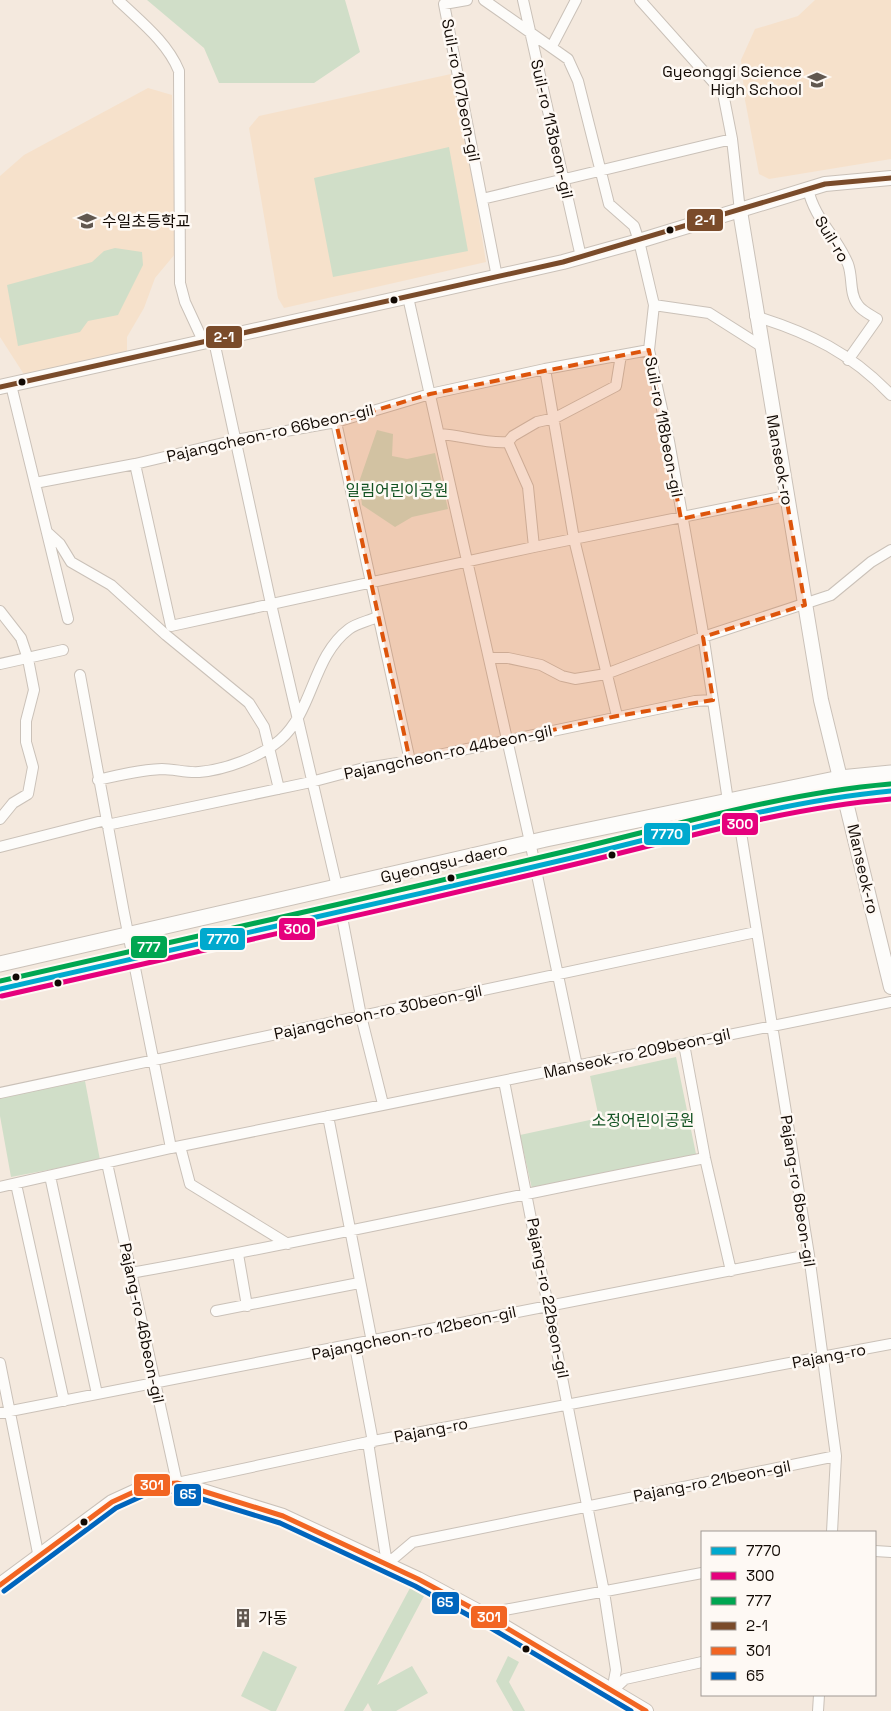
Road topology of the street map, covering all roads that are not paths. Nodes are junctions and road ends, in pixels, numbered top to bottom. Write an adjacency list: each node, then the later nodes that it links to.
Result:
1 (118, 0): 22 (street)
2 (467, 0): 14 (street, Suil-ro 107beon-gil)
3 (484, 0): 7 (street, Suil-ro 118beon-gil)
4 (523, 0): 7 (street, Suil-ro 113beon-gil)
5 (576, 0): 8 (street)
6 (640, 0): 9 (street)
7 (531, 35): 8 (street, Suil-ro 118beon-gil); 12 (street, Suil-ro 113beon-gil)
8 (552, 46): 10 (street, Suil-ro 118beon-gil)
9 (732, 139): 10 (street); 15 (street)
10 (602, 170): 12 (street); 16 (street, Suil-ro 118beon-gil)
11 (891, 178): 13 (street)
12 (564, 179): 14 (street); 17 (street, Suil-ro 113beon-gil)
13 (808, 189): 15 (street); 26 (street, Suil-ro)
14 (482, 199): 18 (street, Suil-ro 107beon-gil)
15 (740, 211): 16 (street); 21 (street, Manseok-ro)
16 (639, 241): 17 (street); 20 (street, Suil-ro 118beon-gil)
17 (581, 257): 18 (street)
18 (497, 277): 19 (street)
19 (408, 297): 22 (street); 29 (street)
20 (654, 305): 23 (street); 24 (street, Suil-ro 118beon-gil)
21 (756, 316): 23 (street, Manseok-ro); 26 (street)
22 (209, 342): 28 (street); 34 (street)
23 (761, 346): 38 (street, Manseok-ro)
24 (649, 350): 25 (street, Pajangcheon-ro 66beon-gil); 39 (street, Suil-ro 118beon-gil)
25 (621, 355): 27 (street, Pajangcheon-ro 66beon-gil); 31 (street)
26 (848, 360): 30 (street)
27 (545, 369): 29 (street, Pajangcheon-ro 66beon-gil); 31 (street)
28 (5, 386): 37 (street)
29 (430, 394): 32 (street, Pajangcheon-ro 66beon-gil); 33 (street)
30 (891, 395)
31 (555, 418): 35 (street); 41 (street)
32 (336, 422): 34 (street, Pajangcheon-ro 66beon-gil); 45 (street)
33 (438, 434): 35 (street); 44 (street)
34 (236, 440): 36 (street, Pajangcheon-ro 66beon-gil); 46 (street)
35 (508, 442): 42 (street)
36 (134, 464): 37 (street, Pajangcheon-ro 66beon-gil); 46 (street)
37 (35, 483): 40 (street)
38 (786, 496): 39 (street); 47 (street, Manseok-ro)
39 (682, 519): 41 (street); 51 (street, Suil-ro 118beon-gil)
40 (48, 533): 50 (street); 62 (street)
41 (574, 539): 42 (street); 56 (street)
42 (534, 547): 44 (street)
43 (891, 550): 47 (street)
44 (468, 562): 45 (street); 53 (street)
45 (370, 584): 46 (street); 49 (street)
46 (271, 604): 60 (street)
47 (805, 605): 51 (street); 65 (street, Manseok-ro)
48 (0, 611): 54 (street)
49 (377, 617): 60 (street); 63 (street)
50 (68, 619)
51 (703, 637): 56 (street); 58 (street, Suil-ro 118beon-gil)
52 (63, 650): 54 (street)
53 (489, 658): 56 (street); 61 (street)
54 (28, 659): 55 (street); 74 (street)
55 (0, 664)
56 (606, 674): 59 (street)
57 (80, 675): 66 (street)
58 (713, 700): 59 (street, Pajangcheon-ro 44beon-gil); 72 (street, Suil-ro 118beon-gil)
59 (616, 716): 61 (street, Pajangcheon-ro 44beon-gil)
60 (299, 717): 62 (street); 67 (street)
61 (506, 741): 63 (street, Pajangcheon-ro 44beon-gil); 77 (street)
62 (268, 748): 66 (street); 68 (street)
63 (410, 761): 67 (street, Pajangcheon-ro 44beon-gil)
64 (891, 773): 65 (main road, Gyeongsu-daero)
65 (840, 778): 69 (main road, Gyeongsu-daero); 71 (street, Manseok-ro)
66 (98, 780): 75 (street)
67 (311, 782): 68 (street, Pajangcheon-ro 44beon-gil); 79 (street)
68 (279, 789): 75 (street, Pajangcheon-ro 44beon-gil)
69 (779, 790): 72 (main road, Gyeongsu-daero); 73 (main road)
70 (891, 791): 71 (main road, Gyeongsu-daero)
71 (845, 794): 73 (main road, Gyeongsu-daero); 86 (street, Manseok-ro)
72 (728, 801): 77 (main road, Gyeongsu-daero)
73 (744, 813): 78 (main road, Gyeongsu-daero); 81 (street, Pajang-ro 6beon-gil)
74 (0, 819)
75 (107, 822): 76 (street, Pajangcheon-ro 44beon-gil); 82 (street)
76 (0, 847)
77 (531, 847): 78 (street); 79 (main road, Gyeongsu-daero)
78 (535, 867): 80 (main road, Gyeongsu-daero); 85 (street)
79 (337, 888): 82 (main road, Gyeongsu-daero)
80 (341, 912): 83 (main road, Gyeongsu-daero); 89 (street)
81 (756, 932): 85 (street, Pajangcheon-ro 30beon-gil); 90 (street, Pajang-ro 6beon-gil)
82 (129, 934): 83 (street); 84 (main road, Gyeongsu-daero)
83 (133, 959): 87 (main road, Gyeongsu-daero); 92 (street)
84 (0, 964)
85 (558, 974): 89 (street, Pajangcheon-ro 30beon-gil); 93 (street)
86 (891, 987)
87 (0, 989)
88 (891, 1002): 90 (street, Manseok-ro 209beon-gil)
89 (361, 1016): 92 (street, Pajangcheon-ro 30beon-gil); 96 (street)
90 (772, 1026): 91 (street, Manseok-ro 209beon-gil); 108 (street, Pajang-ro 6beon-gil)
91 (684, 1044): 93 (street, Manseok-ro 209beon-gil); 99 (street)
92 (152, 1060): 95 (street, Pajangcheon-ro 30beon-gil); 98 (street)
93 (577, 1066): 94 (street, Manseok-ro 209beon-gil)
94 (504, 1081): 96 (street, Manseok-ro 209beon-gil); 104 (street, Pajang-ro 22beon-gil)
95 (0, 1093)
96 (383, 1104): 97 (street, Manseok-ro 209beon-gil)
97 (328, 1116): 98 (street, Manseok-ro 209beon-gil); 105 (street)
98 (176, 1147): 100 (street, Manseok-ro 209beon-gil); 106 (street)
99 (705, 1158): 104 (street); 109 (street)
100 (107, 1163): 101 (street, Manseok-ro 209beon-gil); 110 (street, Pajang-ro 46beon-gil)
101 (50, 1176): 102 (street, Manseok-ro 209beon-gil); 121 (street)
102 (16, 1184): 103 (street, Manseok-ro 209beon-gil); 122 (street)
103 (0, 1187)
104 (527, 1192): 105 (street); 112 (street, Pajang-ro 22beon-gil)
105 (350, 1231): 106 (street); 111 (street)
106 (288, 1244): 107 (street)
107 (238, 1254): 110 (street); 113 (street)
108 (809, 1255): 109 (street, Pajangcheon-ro 12beon-gil); 118 (street, Pajang-ro 6beon-gil)
109 (731, 1271): 112 (street, Pajangcheon-ro 12beon-gil)
110 (131, 1273): 120 (street, Pajang-ro 46beon-gil)
111 (359, 1283): 113 (street); 115 (street)
112 (549, 1305): 115 (street, Pajangcheon-ro 12beon-gil); 123 (street, Pajang-ro 22beon-gil)
113 (247, 1306): 114 (street)
114 (216, 1311)
115 (372, 1342): 117 (street, Pajangcheon-ro 12beon-gil)
116 (891, 1344): 118 (street, Pajang-ro)
117 (355, 1346): 120 (street, Pajangcheon-ro 12beon-gil); 126 (street)
118 (822, 1357): 123 (street, Pajang-ro); 127 (street, Pajang-ro 6beon-gil)
119 (0, 1363): 124 (street)
120 (156, 1383): 121 (street, Pajangcheon-ro 12beon-gil); 128 (street, Pajang-ro 46beon-gil)
121 (97, 1394): 122 (street, Pajangcheon-ro 12beon-gil)
122 (64, 1401): 124 (street, Pajangcheon-ro 12beon-gil)
123 (568, 1404): 126 (street, Pajang-ro); 129 (street)
124 (11, 1411): 125 (street, Pajangcheon-ro 12beon-gil); 133 (street)
125 (0, 1413)
126 (371, 1442): 128 (street, Pajang-ro); 134 (street)
127 (836, 1456): 129 (street, Pajang-ro 21beon-gil); 130 (street, Pajang-ro 6beon-gil)
128 (177, 1483): 133 (street, Pajang-ro); 134 (street)
129 (588, 1506): 134 (street, Pajang-ro 21beon-gil); 137 (street)
130 (832, 1531)
131 (876, 1550): 132 (street)
132 (891, 1552)
133 (39, 1558): 136 (street, Pajang-ro)
134 (387, 1564): 138 (street)
135 (701, 1573): 137 (street)
136 (0, 1585)
137 (604, 1592): 138 (street); 140 (street)
138 (483, 1614): 140 (street)
139 (701, 1662): 140 (street)
140 (612, 1691): 142 (street)
141 (819, 1696): 143 (street)
142 (646, 1711)
143 (818, 1711)

